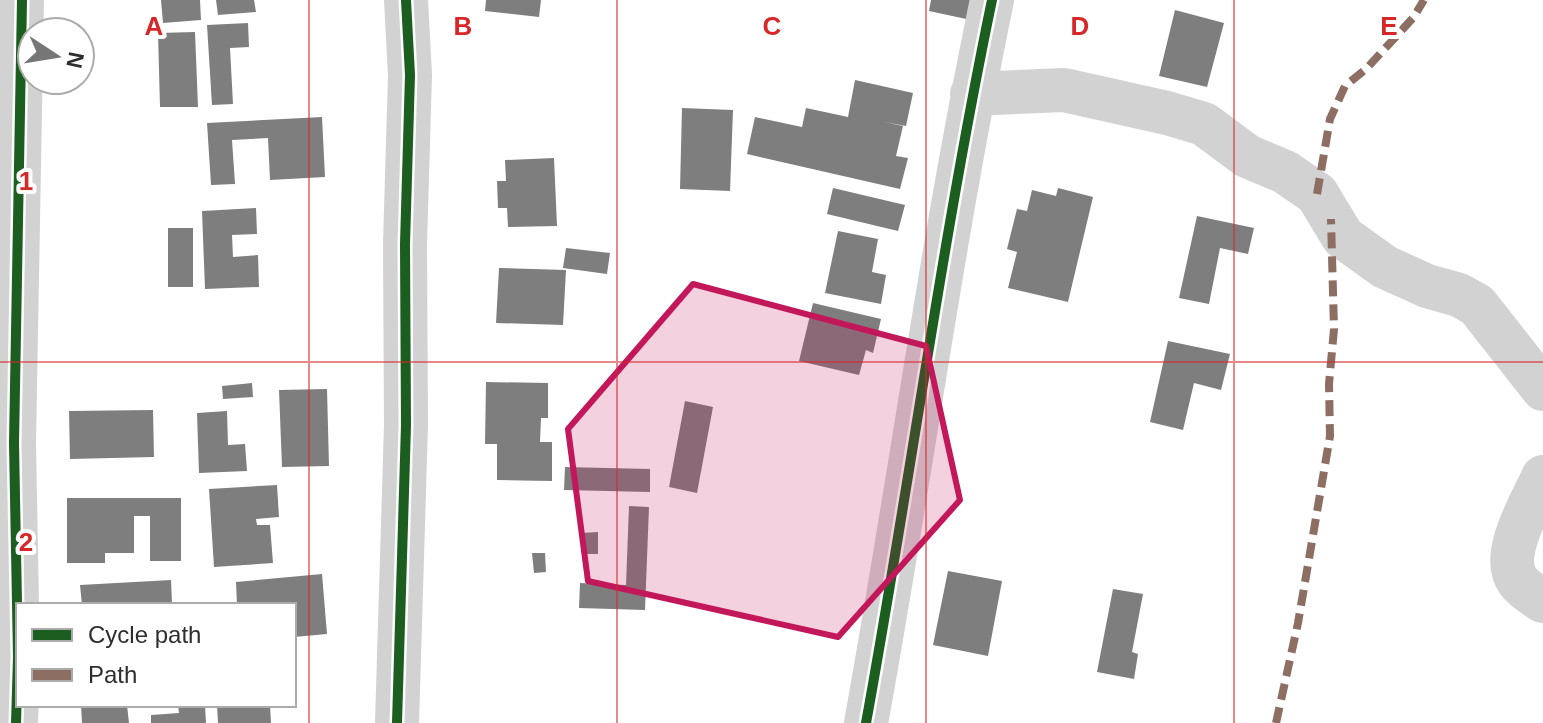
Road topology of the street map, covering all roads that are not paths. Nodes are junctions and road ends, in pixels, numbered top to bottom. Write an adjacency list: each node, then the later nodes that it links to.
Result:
1 (22, 0): 6 (street)
2 (406, 0): 10 (street)
3 (992, 0): 4 (street)
4 (972, 94): 5 (street); 11 (street)
5 (1543, 389)
6 (7, 442): 9 (street)
7 (1543, 477): 8 (street)
8 (1543, 601)
9 (16, 618)
10 (397, 723)
11 (866, 723)

